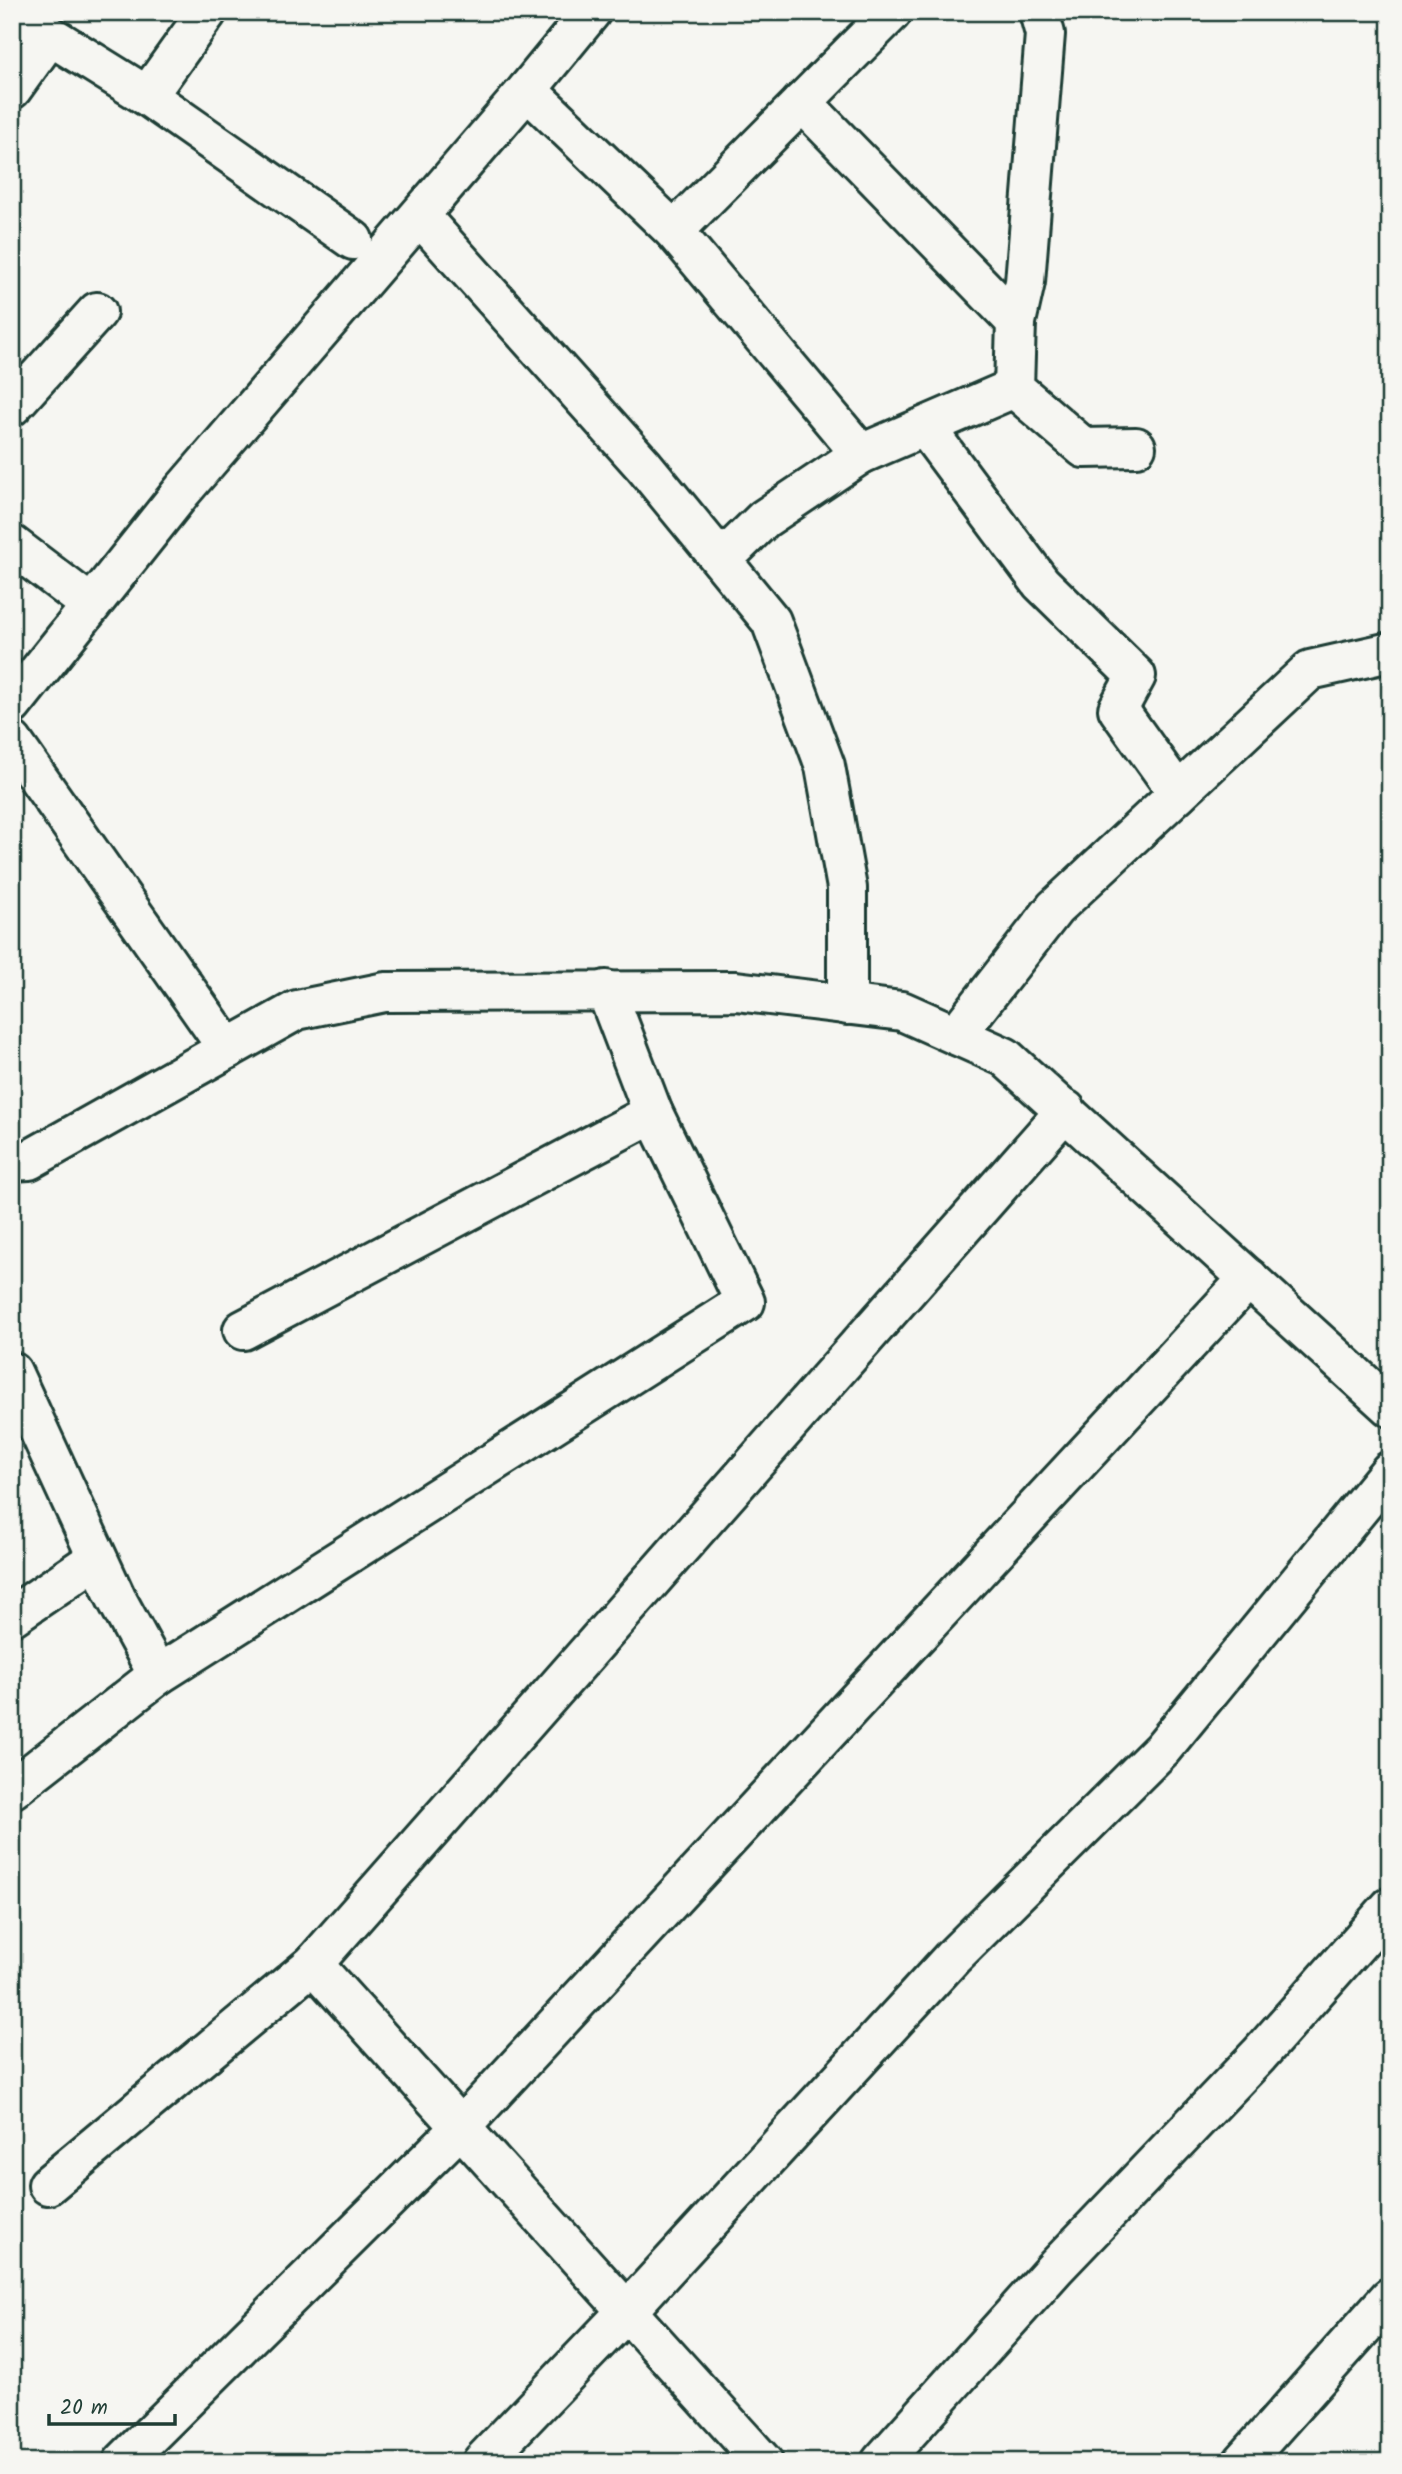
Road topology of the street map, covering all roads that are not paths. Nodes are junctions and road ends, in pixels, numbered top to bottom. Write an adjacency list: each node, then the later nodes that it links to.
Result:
1 (12, 12): 6 (street)
2 (207, 12): 9 (street)
3 (591, 12): 8 (street)
4 (892, 12): 10 (street)
5 (1039, 12): 15 (street)
6 (50, 36): 7 (street); 9 (street)
7 (12, 89)
8 (527, 90): 11 (street); 12 (street)
9 (147, 96): 13 (street)
10 (802, 102): 12 (street); 15 (street)
11 (420, 216): 22 (street); 23 (street)
12 (674, 230): 20 (street)
13 (353, 240)
14 (97, 312): 17 (street)
15 (1016, 322): 16 (street)
16 (1014, 388): 18 (street); 19 (street)
17 (12, 406)
18 (925, 426): 20 (street); 27 (street)
19 (1136, 447)
20 (862, 454): 22 (street)
21 (12, 544): 23 (street)
22 (722, 560): 29 (street)
23 (91, 605): 25 (street)
24 (1390, 652): 27 (street)
25 (12, 705)
26 (12, 741): 31 (street)
27 (1178, 793): 30 (street)
28 (606, 990): 29 (street); 31 (street); 33 (street)
29 (847, 1005): 30 (street)
30 (956, 1035): 32 (street)
31 (228, 1048): 34 (street)
32 (1066, 1110): 35 (street); 45 (street)
33 (653, 1113): 36 (street); 42 (street)
34 (18, 1152)
35 (1249, 1278): 38 (street); 46 (street)
36 (243, 1330)
37 (12, 1372): 40 (street)
38 (1390, 1408)
39 (1390, 1471): 49 (street)
40 (97, 1558): 41 (street); 42 (street)
41 (12, 1616)
42 (158, 1675): 43 (street)
43 (12, 1789)
44 (1390, 1908): 53 (street)
45 (313, 1964): 46 (street); 47 (street)
46 (461, 2127): 49 (street); 50 (street)
47 (48, 2185)
48 (1390, 2297): 54 (street)
49 (627, 2311): 51 (street); 52 (street)
50 (123, 2462)
51 (482, 2462)
52 (763, 2462)
53 (881, 2462)
54 (1243, 2462)

